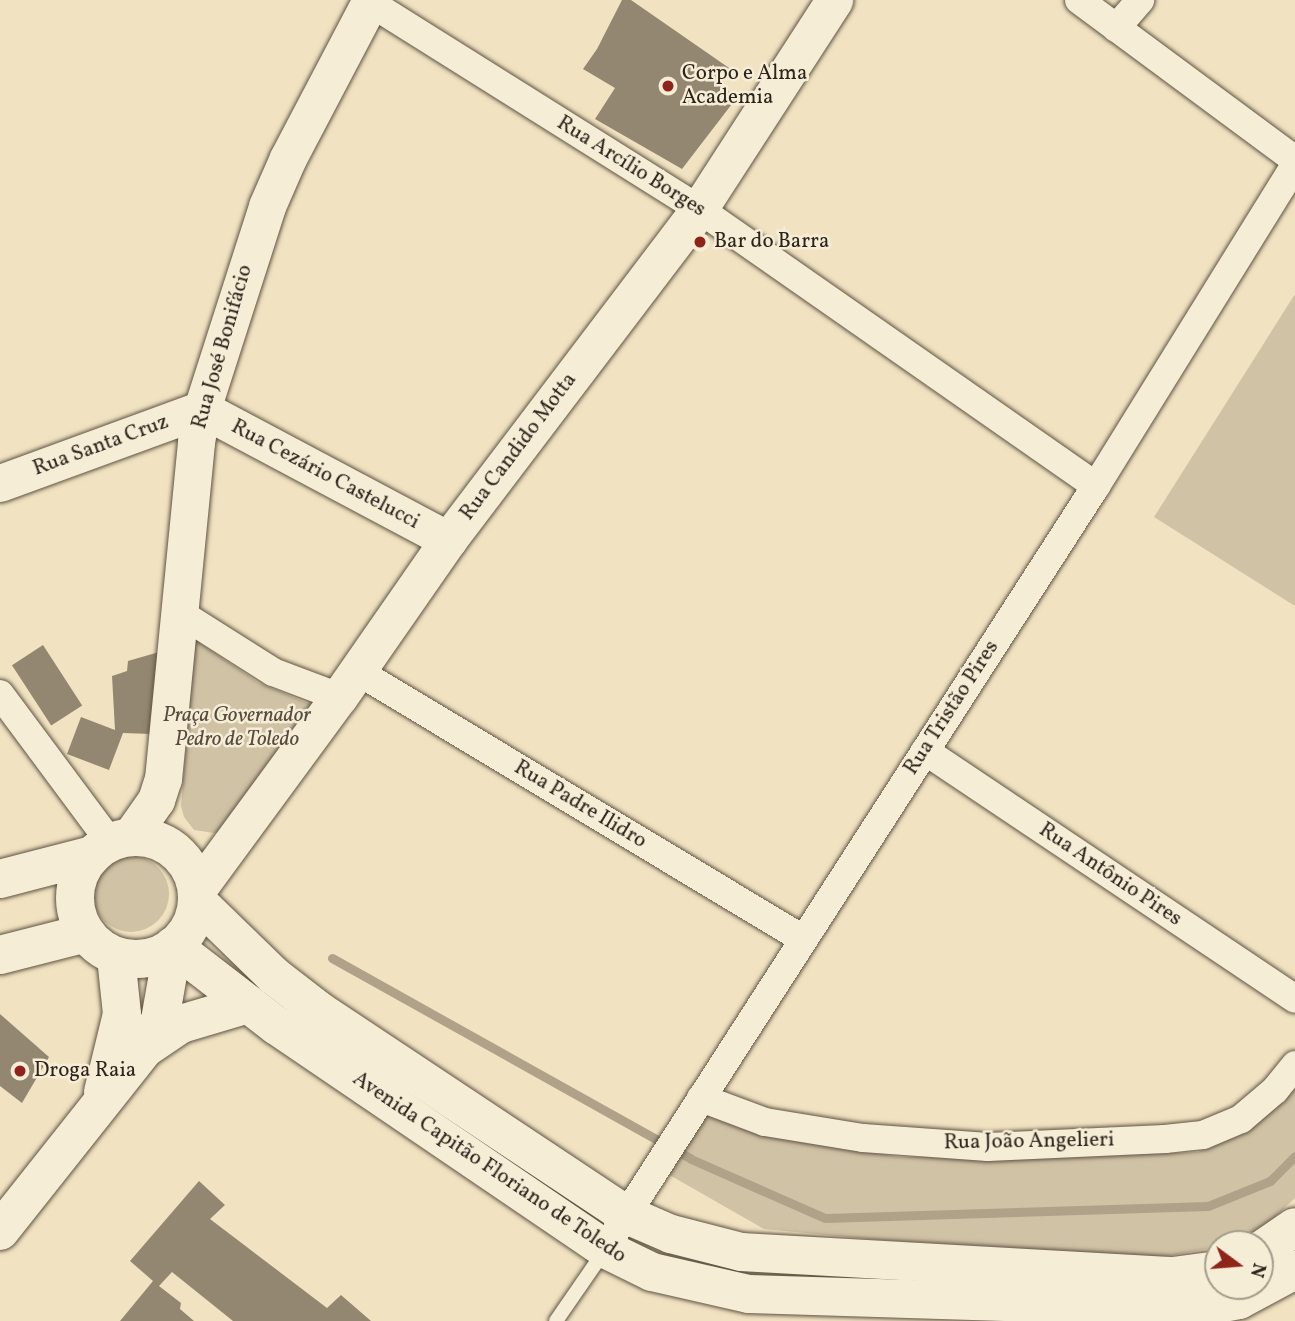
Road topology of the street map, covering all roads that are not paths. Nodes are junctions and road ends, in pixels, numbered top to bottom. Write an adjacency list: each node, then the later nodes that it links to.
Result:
1 (834, 0): 7 (street, Rua Candido Motta)
2 (1079, 0): 5 (street)
3 (1140, 0): 5 (street)
4 (369, 1): 7 (street, Rua Arcílio Borges); 8 (street, Rua José Bonifácio)
5 (1116, 28): 6 (street)
6 (1295, 162): 10 (street, Rua Tristão Pires)
7 (699, 209): 10 (street, Rua Arcílio Borges); 11 (street, Rua Candido Motta)
8 (202, 409): 9 (street, Rua Santa Cruz); 11 (street, Rua Cezário Castelucci); 12 (street, Rua José Bonifácio)
9 (0, 482)
10 (1096, 486): 15 (street, Rua Tristão Pires)
11 (448, 540): 13 (street, Rua Candido Motta)
12 (180, 613): 13 (street, Rua Padre Ilidro); 16 (street, Rua José Bonifácio)
13 (348, 684): 18 (street, Rua Candido Motta); 20 (street, Rua Padre Ilidro)
14 (0, 694): 16 (street)
15 (925, 751): 20 (street, Rua Tristão Pires); 24 (street, Rua Antônio Pires)
16 (111, 845): 17 (main road); 18 (main road); 19 (main road)
17 (0, 879)
18 (197, 896): 21 (main road); 30 (main road, Avenida Capitão Floriano de Toledo)
19 (86, 933): 22 (main road); 23 (main road)
20 (803, 939): 28 (street, Rua Tristão Pires)
21 (173, 946): 23 (main road); 25 (main road, Avenida Capitão Floriano de Toledo); 26 (main road)
22 (0, 955)
23 (116, 957): 29 (main road)
24 (1295, 999)
25 (248, 1004): 26 (main road); 34 (main road, Avenida Capitão Floriano de Toledo)
26 (144, 1049): 29 (main road)
27 (1295, 1065): 28 (street, Rua João Angelieri)
28 (701, 1098): 30 (street, Rua Tristão Pires)
29 (101, 1102): 32 (main road)
30 (626, 1214): 34 (street, Rua Tristão Pires); 36 (main road, Avenida Capitão Floriano de Toledo)
31 (1295, 1227): 33 (main road)
32 (0, 1231)
33 (1274, 1241)
34 (605, 1249): 35 (main road, Avenida Capitão Floriano de Toledo); 37 (lane)
35 (1295, 1270)
36 (1204, 1272)
37 (556, 1321)

